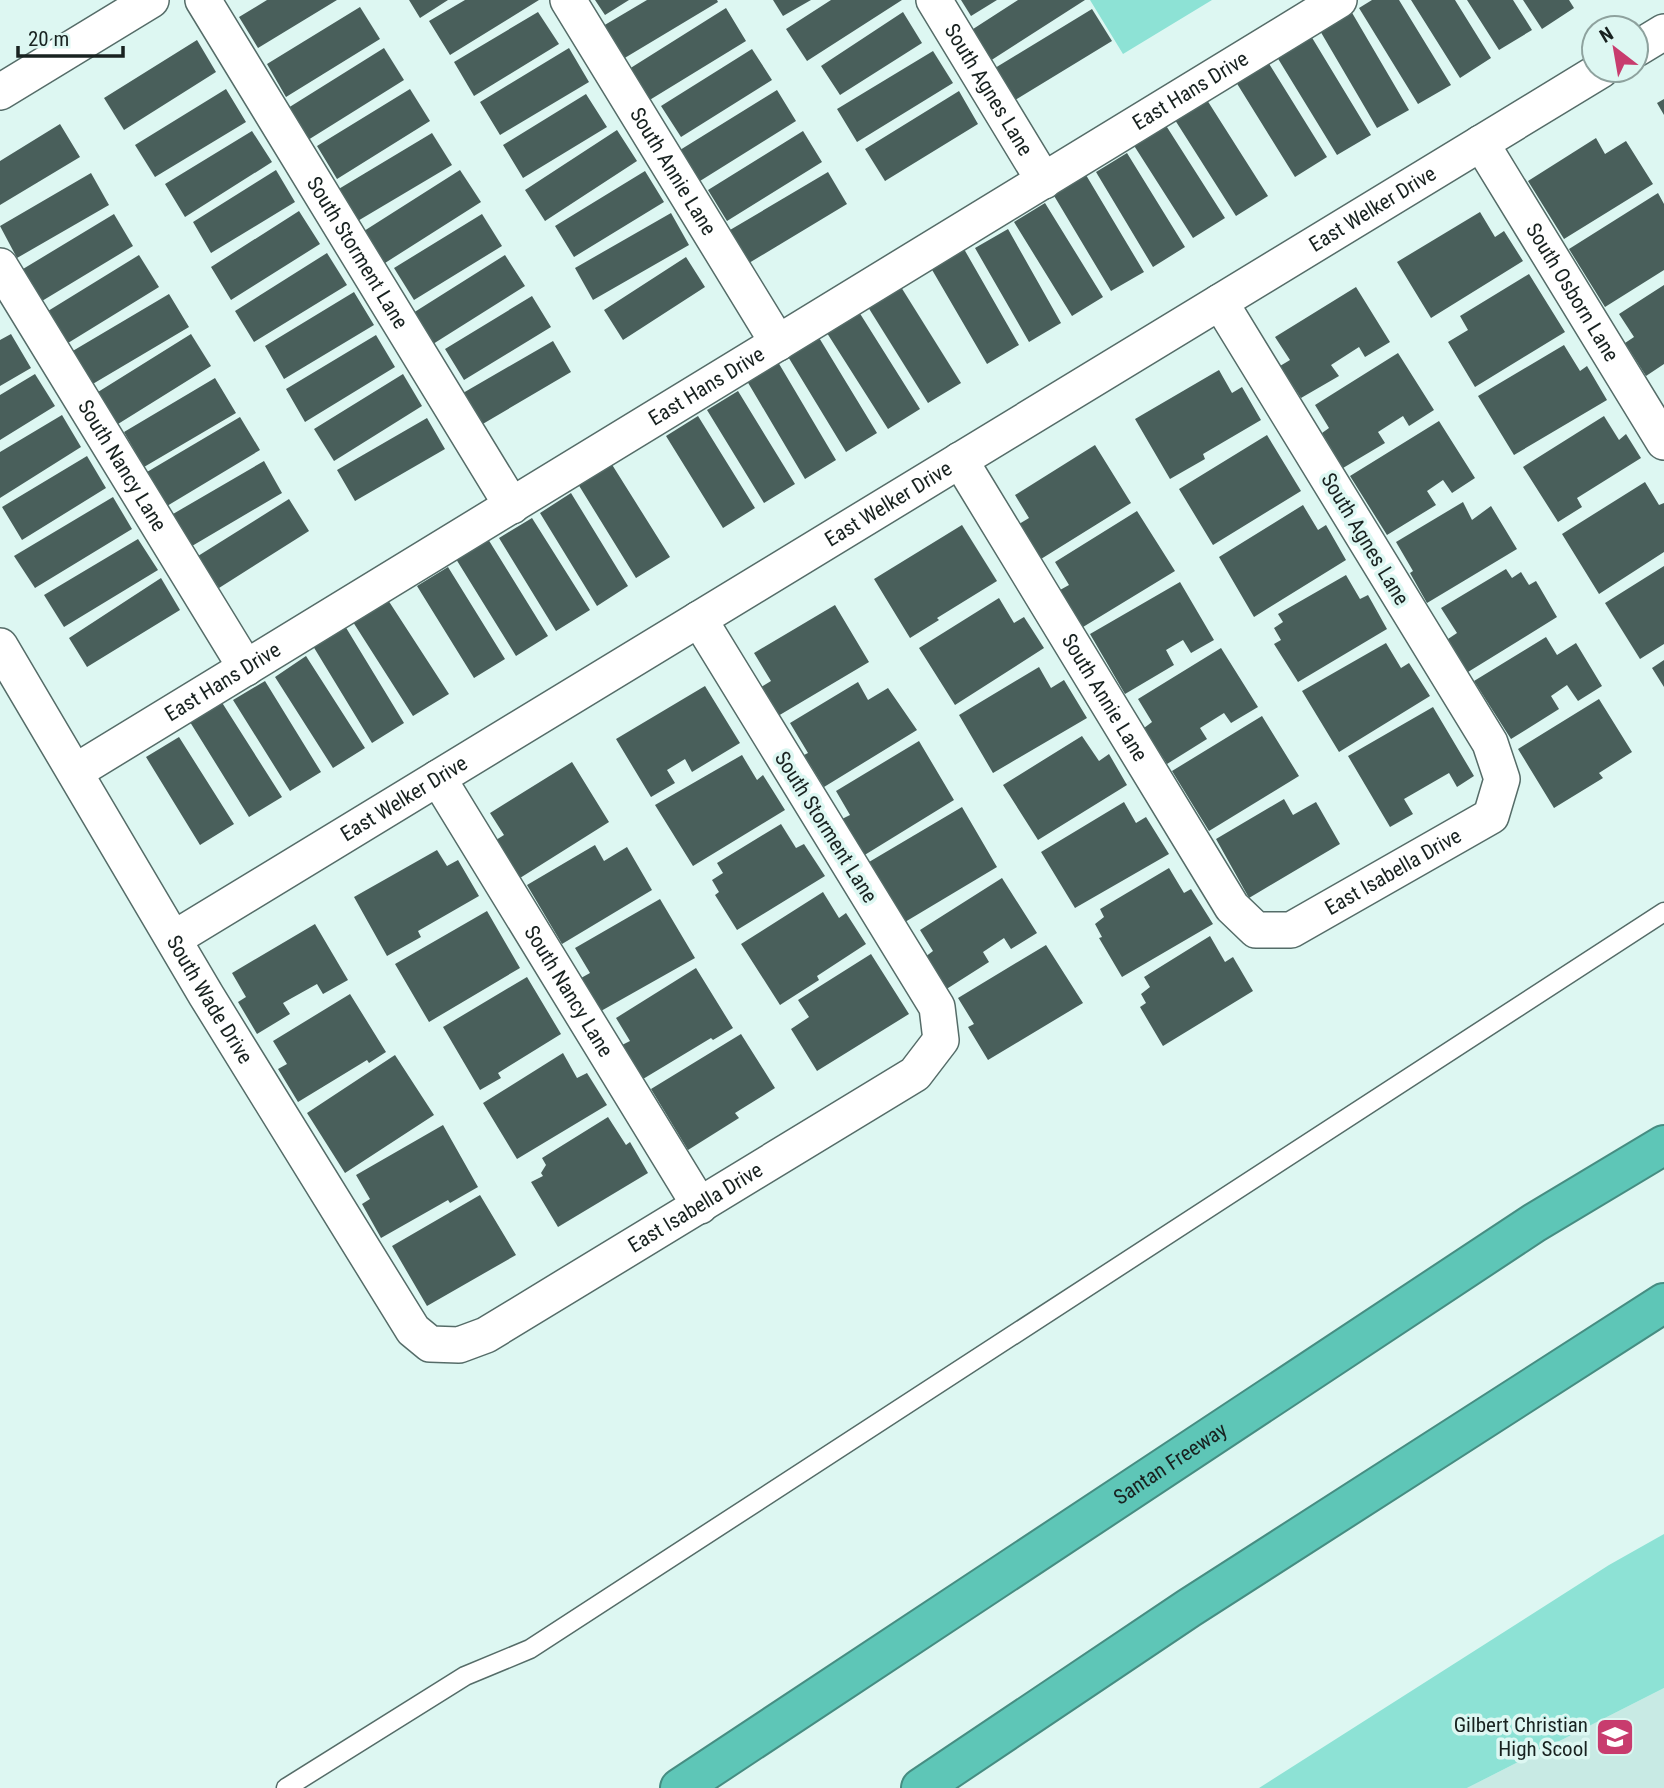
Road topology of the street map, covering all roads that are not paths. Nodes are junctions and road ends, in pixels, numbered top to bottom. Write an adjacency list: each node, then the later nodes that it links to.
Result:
1 (151, 0): 7 (street)
2 (203, 0): 15 (street, South Storment Lane)
3 (568, 0): 12 (street, South Annie Lane)
4 (934, 0): 9 (street, South Agnes Lane)
5 (1339, 0): 9 (street, East Hans Drive)
6 (1580, 83): 8 (street, East Welker Drive)
7 (0, 92)
8 (1481, 143): 11 (street, East Welker Drive); 13 (street, South Osborn Lane)
9 (1044, 181): 12 (street, East Hans Drive)
10 (0, 266): 18 (street, South Nancy Lane)
11 (1220, 302): 14 (street, East Welker Drive); 21 (street, South Agnes Lane)
12 (778, 343): 15 (street, East Hans Drive)
13 (1664, 442)
14 (960, 460): 16 (street, East Welker Drive); 23 (street, South Annie Lane)
15 (512, 506): 18 (street, East Hans Drive)
16 (699, 619): 20 (street, East Welker Drive); 25 (street, South Storment Lane)
17 (0, 646): 19 (street, South Wade Drive)
18 (246, 668): 19 (street, East Hans Drive)
19 (75, 772): 24 (street, South Wade Drive)
20 (438, 778): 24 (street, East Welker Drive); 27 (street, South Nancy Lane)
21 (1502, 779): 23 (street, East Isabella Drive)
22 (1664, 912): 30 (lane)
23 (1256, 930)
24 (174, 938): 29 (street, South Wade Drive)
25 (941, 1040): 27 (street, East Isabella Drive)
26 (1664, 1145): 31 (highway, Santan Freeway)
27 (700, 1206): 29 (street, East Isabella Drive)
28 (1664, 1303): 32 (highway)
29 (430, 1344)
30 (286, 1788)
31 (680, 1788)
32 (921, 1788)

